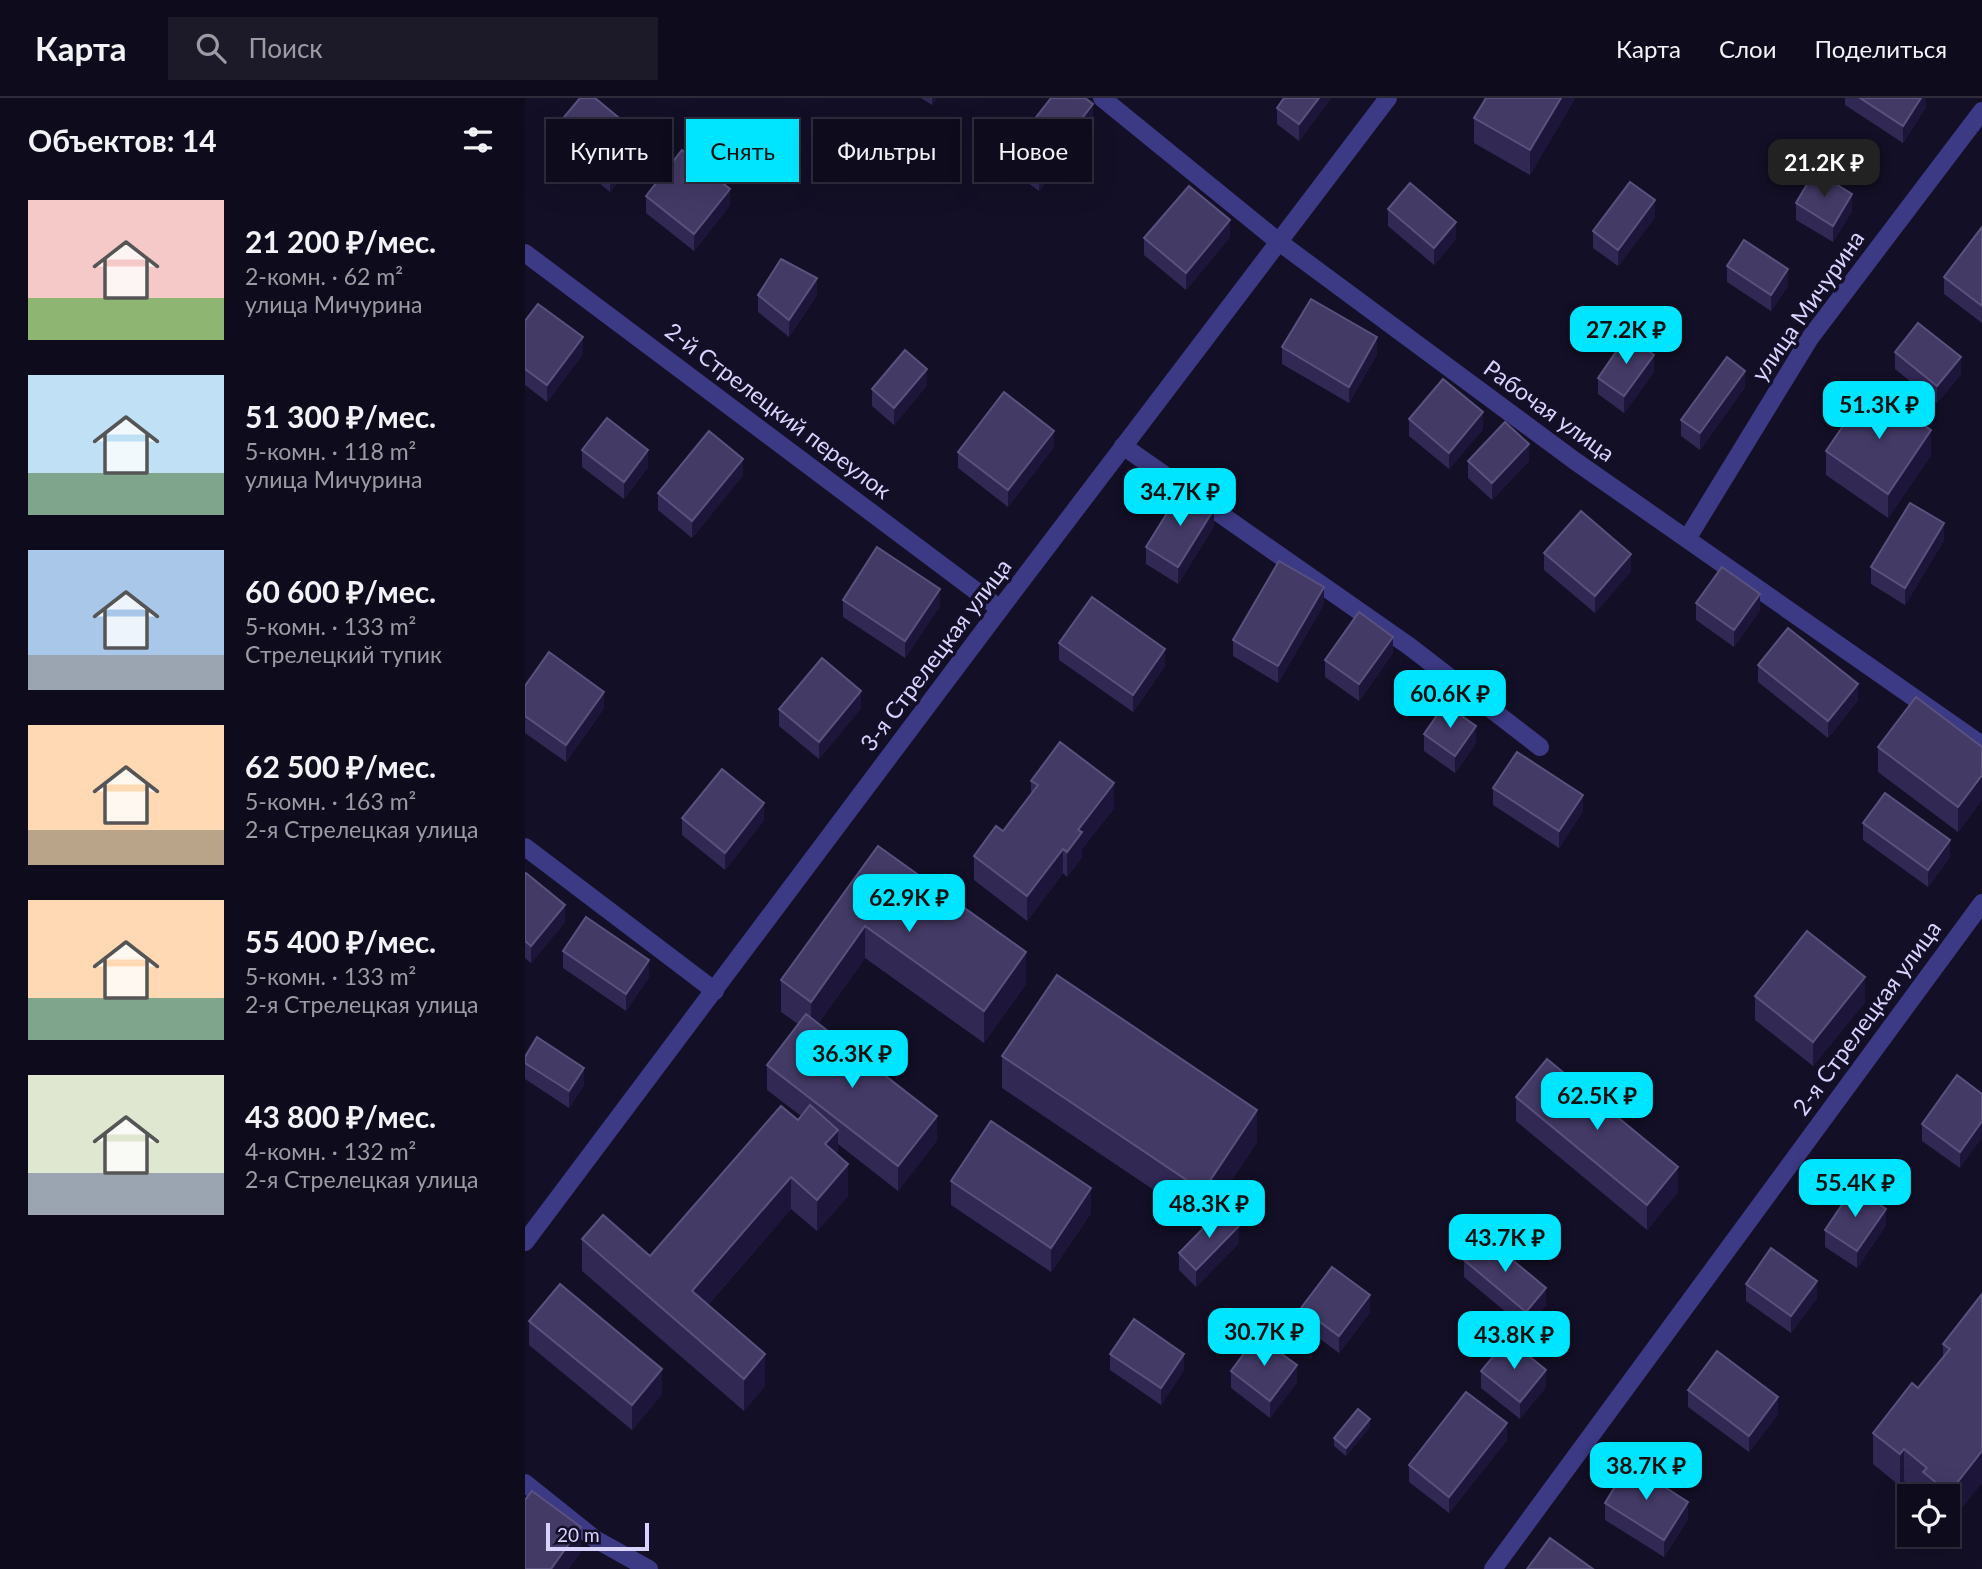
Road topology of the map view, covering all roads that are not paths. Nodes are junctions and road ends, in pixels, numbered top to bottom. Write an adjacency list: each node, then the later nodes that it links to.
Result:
1 (1102, 98): 4 (street, Рабочая улица)
2 (1388, 98): 4 (street, 3-я Стрелецкая улица)
3 (1982, 111): 7 (street, улица Мичурина)
4 (1279, 242): 6 (street, 3-я Стрелецкая улица); 7 (street, Рабочая улица)
5 (525, 253): 8 (street, 2-й Стрелецкий переулок)
6 (1123, 446): 8 (street, 3-я Стрелецкая улица); 10 (street)
7 (1687, 538): 9 (street, Рабочая улица)
8 (1000, 609): 13 (street, 3-я Стрелецкая улица)
9 (1982, 745)
10 (1541, 747)
11 (525, 847): 13 (street)
12 (1982, 903): 17 (street, 2-я Стрелецкая улица)
13 (715, 991): 14 (street, 3-я Стрелецкая улица)
14 (525, 1242)
15 (525, 1483): 16 (street)
16 (649, 1569)
17 (1493, 1569)

